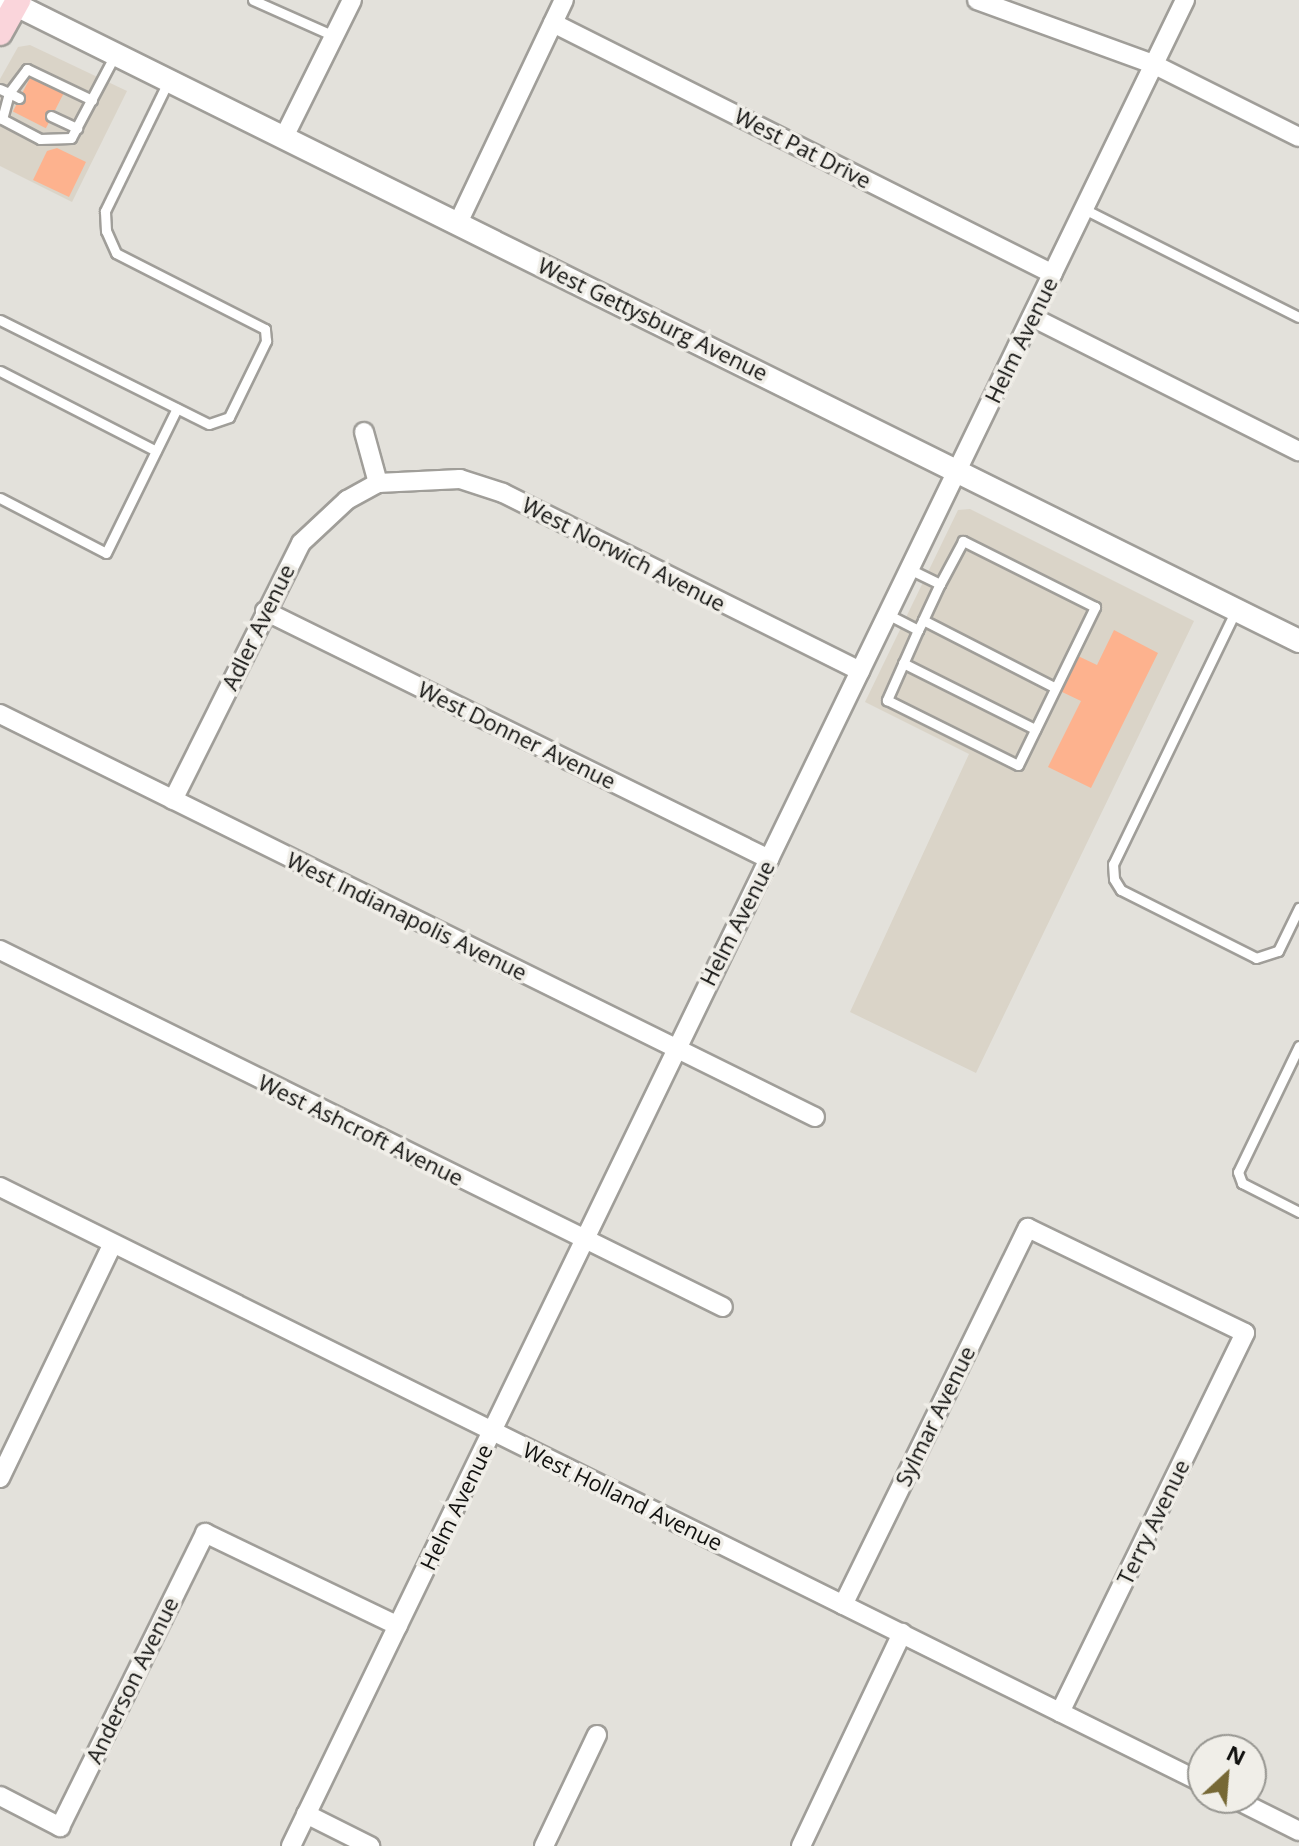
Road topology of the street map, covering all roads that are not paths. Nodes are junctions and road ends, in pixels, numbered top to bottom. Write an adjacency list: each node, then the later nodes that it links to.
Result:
1 (253, 0): 9 (lane)
2 (352, 0): 9 (street)
3 (564, 0): 7 (street)
4 (977, 0): 11 (street)
5 (1185, 0): 11 (street, Helm Avenue)
6 (13, 2): 8 (main road); 10 (street, West Gettysburg Avenue)
7 (553, 23): 21 (street); 22 (street, West Pat Drive)
8 (0, 33)
9 (334, 36): 18 (street)
10 (116, 54): 12 (street, West Gettysburg Avenue); 15 (lane)
11 (1153, 64): 19 (street); 20 (street, Helm Avenue)
12 (169, 80): 18 (street, West Gettysburg Avenue); 27 (lane)
13 (4, 91): 14 (lane); 15 (lane); 17 (lane)
14 (19, 98)
15 (92, 100): 17 (lane)
16 (51, 116): 17 (lane)
17 (77, 128)
18 (284, 137): 21 (street, West Gettysburg Avenue)
19 (1299, 137)
20 (1086, 210): 22 (street, Helm Avenue); 24 (lane)
21 (458, 223): 31 (street, West Gettysburg Avenue)
22 (1053, 274): 23 (street, Helm Avenue)
23 (1032, 317): 30 (street); 31 (street, Helm Avenue)
24 (1299, 317)
25 (0, 320): 27 (lane)
26 (0, 371): 29 (lane)
27 (177, 408): 29 (lane)
28 (364, 432): 32 (street)
29 (156, 451): 33 (lane)
30 (1299, 451)
31 (958, 469): 34 (street, Helm Avenue); 36 (street, West Gettysburg Avenue)
32 (378, 483): 37 (street, Adler Avenue); 42 (street, West Norwich Avenue)
33 (0, 498)
34 (909, 569): 35 (lane); 38 (street, Helm Avenue)
35 (940, 584): 39 (lane); 43 (lane)
36 (1236, 610): 40 (street, West Gettysburg Avenue); 48 (lane)
37 (265, 611): 46 (street, Adler Avenue); 47 (street, West Donner Avenue)
38 (887, 614): 39 (lane); 42 (street, Helm Avenue)
39 (920, 625): 41 (lane); 43 (lane)
40 (1299, 641)
41 (903, 663): 45 (lane); 45 (lane)
42 (860, 671): 47 (street, Helm Avenue)
43 (1054, 687): 45 (lane)
44 (0, 714): 46 (street, West Indianapolis Avenue)
45 (1035, 729)
46 (173, 800): 51 (street, West Indianapolis Avenue)
47 (769, 859): 51 (street, Helm Avenue)
48 (1299, 908)
49 (0, 950): 55 (street, West Ashcroft Avenue)
50 (1299, 1046): 54 (lane)
51 (675, 1048): 52 (street, West Indianapolis Avenue); 55 (street, Helm Avenue)
52 (815, 1117)
53 (0, 1187): 56 (street, West Holland Avenue)
54 (1299, 1212)
55 (584, 1240): 57 (street, West Ashcroft Avenue); 59 (street, Helm Avenue)
56 (112, 1245): 59 (street, West Holland Avenue); 60 (street)
57 (723, 1307)
58 (1245, 1333): 61 (street, Sylmar Avenue); 64 (street, Terry Avenue)
59 (492, 1432): 61 (street, West Holland Avenue); 62 (street, Helm Avenue)
60 (0, 1478)
61 (843, 1605): 63 (street, West Holland Avenue)
62 (398, 1626): 67 (street, Anderson Avenue); 68 (street, Helm Avenue)
63 (902, 1633): 64 (street, West Holland Avenue); 74 (street)
64 (1060, 1712): 66 (street, West Holland Avenue)
65 (597, 1735): 73 (street)
66 (1187, 1775)
67 (0, 1796)
68 (306, 1814): 71 (street, Helm Avenue); 72 (street)
69 (1265, 1814): 70 (street)
70 (1299, 1831)
71 (291, 1846)
72 (370, 1846)
73 (544, 1846)
74 (801, 1846)

